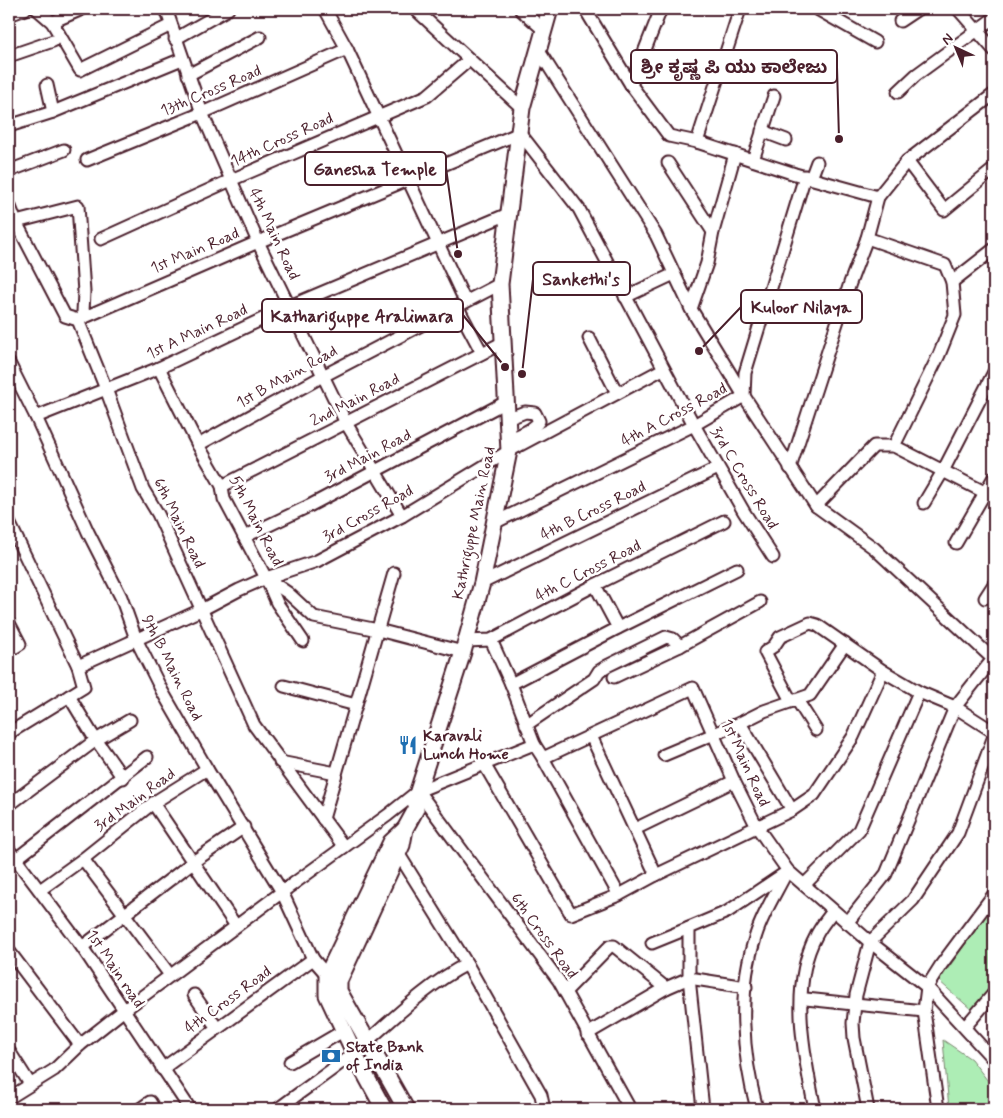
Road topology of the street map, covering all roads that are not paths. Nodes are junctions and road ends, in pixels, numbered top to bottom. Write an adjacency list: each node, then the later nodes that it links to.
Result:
1 (25, 9): 16 (street)
2 (37, 9): 19 (street)
3 (82, 9): 19 (street)
4 (166, 9): 20 (street, 4th Main Road)
5 (228, 9): 24 (street)
6 (325, 9): 27 (street)
7 (415, 9): 32 (street)
8 (520, 9): 21 (street)
9 (550, 9): 21 (main road, Kathriguppe Main Road)
10 (585, 9): 35 (street)
11 (661, 9): 35 (street)
12 (740, 9): 47 (street)
13 (817, 9): 26 (street)
14 (918, 9): 18 (street)
15 (958, 9): 22 (street)
16 (9, 15)
17 (994, 18): 22 (street)
18 (900, 21)
19 (52, 22): 20 (street)
20 (171, 26): 24 (street, 4th Main Road)
21 (544, 30): 29 (main road, Kathriguppe Main Road)
22 (977, 31): 28 (street); 36 (street)
23 (260, 37): 33 (street)
24 (175, 38): 31 (street, 4th Main Road)
25 (53, 41): 30 (street)
26 (875, 42)
27 (347, 49): 41 (street, 13th Cross Road); 42 (street)
28 (994, 50)
29 (539, 51): 39 (main road, Kathriguppe Main Road); 70 (street)
30 (9, 56)
31 (182, 59): 33 (street, 4th Main Road); 40 (street)
32 (469, 60): 39 (street); 42 (street, 14th Cross Road)
33 (188, 75): 41 (street, 4th Main Road)
34 (47, 85): 40 (street)
35 (631, 85): 47 (street)
36 (898, 92)
37 (994, 94): 52 (street)
38 (774, 96): 44 (street)
39 (522, 108): 45 (main road, Kathriguppe Main Road)
40 (53, 112): 43 (street)
41 (202, 113): 50 (street, 13th Cross Road); 58 (street, 4th Main Road)
42 (378, 116): 58 (street, 14th Cross Road); 59 (street)
43 (9, 126)
44 (762, 131): 46 (street); 51 (street)
45 (520, 133): 59 (street, 1st Main Road); 62 (main road, Kathriguppe Main Road); 73 (street, 3rd C Cross Road)
46 (786, 140)
47 (697, 142): 49 (street)
48 (64, 150): 56 (street)
49 (735, 154): 51 (street); 64 (street)
50 (87, 160)
51 (753, 160): 57 (street)
52 (907, 161): 55 (street); 60 (street)
53 (817, 162): 57 (street, 4th A Cross Road)
54 (668, 163): 64 (street)
55 (994, 169)
56 (9, 171)
57 (808, 177): 60 (street); 88 (street, 4th A Cross Road)
58 (231, 180): 66 (street, 14th Cross Road); 67 (street, 4th Main Road)
59 (408, 180): 67 (street, 1st Main Road); 68 (street)
60 (878, 197): 65 (street)
61 (9, 204): 63 (street)
62 (508, 214): 68 (street, 1st A Main Road); 72 (main road, Kathriguppe Main Road)
63 (16, 222): 77 (street); 77 (street)
64 (713, 232): 76 (street)
65 (867, 238): 71 (street); 98 (street)
66 (101, 239)
67 (258, 242): 75 (street, 4th Main Road); 77 (street, 1st Main Road)
68 (439, 244): 74 (street); 75 (street, 1st A Main Road)
69 (994, 249): 71 (street)
70 (674, 274): 73 (street); 76 (street)
71 (952, 282): 96 (street)
72 (500, 284): 74 (street, 1st B Main Road); 79 (main road, Kathriguppe Main Road)
73 (626, 297): 83 (street, 3rd C Cross Road)
74 (461, 304): 80 (street); 85 (street, 1st B Main Road)
75 (290, 306): 82 (street, 1st A Main Road); 85 (street, 4th Main Road)
76 (691, 309): 88 (street)
77 (80, 316): 86 (street, 6th Main Road)
78 (589, 338): 87 (street)
79 (504, 342): 80 (street, 2nd Main Road); 89 (main road, Kathriguppe Main Road)
80 (482, 353): 92 (street, 2nd Main Road)
81 (9, 363): 90 (street, 9th B Main Road)
82 (159, 368): 86 (street, 1st A Main Road); 94 (street, 5th Main Road)
83 (664, 369): 87 (street, 3rd Cross Road); 93 (street, 3rd C Cross Road)
84 (994, 372): 100 (street)
85 (323, 376): 92 (street, 4th Main Road); 94 (street, 1st B Main Road)
86 (106, 390): 90 (street, 1st A Main Road); 121 (street, 6th Main Road)
87 (617, 394): 95 (street, 3rd Cross Road)
88 (744, 396): 93 (street, 4th A Cross Road); 98 (street)
89 (506, 402): 91 (main road, Kathriguppe Main Road); 99 (street, 3rd Main Road)
90 (36, 417): 125 (street, 9th B Main Road)
91 (507, 419): 95 (main road, Kathriguppe Main Road); 95 (street)
92 (346, 423): 99 (street, 4th Main Road); 102 (street, 2nd Main Road)
93 (694, 425): 97 (street, 3rd C Cross Road); 109 (street, 4th A Cross Road)
94 (198, 445): 102 (street, 5th Main Road)
95 (508, 445): 106 (street, 3rd Cross Road); 109 (main road, Kathriguppe Main Road)
96 (894, 446): 100 (street); 105 (street)
97 (718, 468): 112 (street, 3rd C Cross Road); 116 (street, 4th B Cross Road)
98 (790, 468): 105 (street)
99 (374, 471): 106 (street, 4th Main Road); 110 (street, 3rd Main Road)
100 (943, 471): 103 (street); 104 (street)
101 (994, 477): 103 (street)
102 (222, 486): 110 (street, 5th Main Road)
103 (990, 495): 111 (street)
104 (924, 503)
105 (816, 506): 141 (street)
106 (402, 516): 115 (street, 3rd Cross Road)
107 (9, 522): 132 (street)
108 (724, 522): 118 (street, 4th C Cross Road)
109 (494, 523): 116 (main road, Kathriguppe Main Road)
110 (244, 537): 115 (street, 5th Main Road)
111 (956, 543)
112 (773, 557)
113 (737, 569): 123 (street)
114 (394, 573): 124 (street)
115 (266, 578): 121 (street, 3rd Cross Road); 124 (street, 5th Main Road); 127 (street)
116 (482, 583): 130 (main road, Kathriguppe Main Road)
117 (994, 584): 119 (street)
118 (595, 585): 123 (street); 126 (street, 4th C Cross Road)
119 (985, 598)
120 (760, 602): 129 (street)
121 (202, 609): 125 (street, 3rd Cross Road); 156 (street, 6th Main Road)
122 (9, 623): 131 (street)
123 (618, 628): 135 (street)
124 (378, 630): 130 (street, 5th Main Road); 140 (street)
125 (136, 639): 132 (street, 3rd Cross Road); 158 (street, 9th B Main Road)
126 (491, 640): 130 (street, 4th C Cross Road); 135 (street)
127 (304, 641)
128 (845, 644): 133 (street); 139 (street); 139 (street)
129 (680, 646): 134 (street); 144 (street)
130 (464, 647): 162 (main road, Kathriguppe Main Road)
131 (9, 651)
132 (78, 666): 138 (street)
133 (883, 671): 137 (street); 165 (street)
134 (614, 677)
135 (511, 684): 144 (street)
136 (284, 686): 140 (street)
137 (919, 692): 141 (street); 178 (street)
138 (69, 696): 147 (street); 151 (street)
139 (794, 700): 143 (street); 145 (street)
140 (356, 705): 159 (street)
141 (955, 707): 146 (street); 185 (street)
142 (130, 720): 151 (street)
143 (740, 723): 148 (street); 165 (street)
144 (526, 724): 152 (street)
145 (816, 730)
146 (994, 732)
147 (9, 733)
148 (714, 734): 149 (street, 1st Main Road); 153 (street); 161 (street, 1st Main Road)
149 (591, 736): 155 (street, 1st Main Road); 170 (street)
150 (994, 736): 188 (street)
151 (96, 740): 160 (street); 164 (street)
152 (534, 744): 155 (street); 157 (street)
153 (664, 755)
154 (147, 757): 160 (street)
155 (544, 758): 182 (street)
156 (280, 762): 159 (street); 166 (street, 6th Main Road)
157 (484, 764): 162 (street); 182 (street)
158 (207, 769): 163 (street, 3rd Main Road); 167 (street, 9th B Main Road)
159 (336, 773): 166 (street)
160 (122, 778): 173 (street)
161 (734, 781): 168 (street, 1st Main Road); 170 (street)
162 (418, 790): 169 (main road, Kathriguppe Main Road); 171 (street); 200 (street, 6th Cross Road)
163 (154, 803): 174 (street, 3rd Main Road); 175 (street)
164 (9, 805)
165 (792, 810): 168 (street)
166 (323, 819): 171 (street, 6th Main Road)
167 (244, 827): 175 (street); 180 (street, 9th B Main Road)
168 (757, 827): 176 (street, 1st Main Road); 177 (street)
169 (405, 829): 172 (main road, Kathriguppe Main Road); 195 (main road, Kathriguppe Main Road)
170 (634, 829): 177 (street)
171 (344, 847): 180 (street)
172 (398, 853): 193 (street); 211 (main road, Kathriguppe Main Road)
173 (12, 855): 179 (street, 1st Main road)
174 (83, 859): 179 (street, 3rd Main Road); 184 (street)
175 (193, 862): 184 (street); 186 (street)
176 (788, 871): 178 (street, 1st Main Road); 187 (street); 198 (street)
177 (656, 875): 182 (street)
178 (804, 885): 183 (street, 1st Main Road)
179 (40, 890): 190 (street, 1st Main road)
180 (282, 892): 186 (street); 192 (street, 9th B Main Road)
181 (994, 894): 197 (street)
182 (619, 895)
183 (833, 911): 185 (street, 1st Main Road); 230 (street)
184 (126, 914): 190 (street); 194 (street)
185 (847, 923): 188 (street, 1st Main Road)
186 (236, 926): 194 (street)
187 (689, 928): 189 (street); 196 (street)
188 (870, 942): 197 (street, 1st Main Road); 204 (street)
189 (652, 943)
190 (82, 947): 205 (street, 1st Main road)
191 (9, 951): 212 (street)
192 (313, 959): 195 (street, 9th B Main Road); 208 (street, 4th Cross Road)
193 (468, 964): 211 (street); 227 (street)
194 (170, 975): 205 (street)
195 (327, 975): 209 (main road)
196 (689, 978): 198 (street); 199 (street); 228 (street)
197 (927, 986): 206 (street); 207 (street, 1st Main Road)
198 (746, 987): 229 (street)
199 (666, 988): 200 (street); 210 (street)
200 (565, 992): 210 (street, 6th Cross Road)
201 (994, 993): 207 (street)
202 (194, 995): 208 (street)
203 (806, 999): 204 (street)
204 (854, 1004): 206 (street); 231 (street)
205 (124, 1011): 212 (street); 217 (street, 1st Main road)
206 (924, 1011): 232 (street)
207 (966, 1027): 215 (street, 1st Main Road)
208 (217, 1028): 217 (street, 4th Cross Road)
209 (344, 1030): 214 (main road); 216 (street)
210 (587, 1034): 221 (street, 6th Cross Road)
211 (367, 1041): 214 (street); 222 (main road, Kathriguppe Main Road)
212 (80, 1045): 218 (street)
213 (9, 1051): 218 (street)
214 (354, 1053): 225 (street); 226 (main road)
215 (994, 1060)
216 (290, 1062)
217 (162, 1069): 224 (street, 1st Main road)
218 (30, 1084): 219 (street)
219 (9, 1098)
220 (152, 1106): 223 (street)
221 (624, 1107)
222 (403, 1108)
223 (140, 1109)
224 (190, 1109)
225 (278, 1109)
226 (384, 1109)
227 (544, 1109)
228 (704, 1109)
229 (757, 1109)
230 (815, 1109)
231 (868, 1109)
232 (938, 1109)

